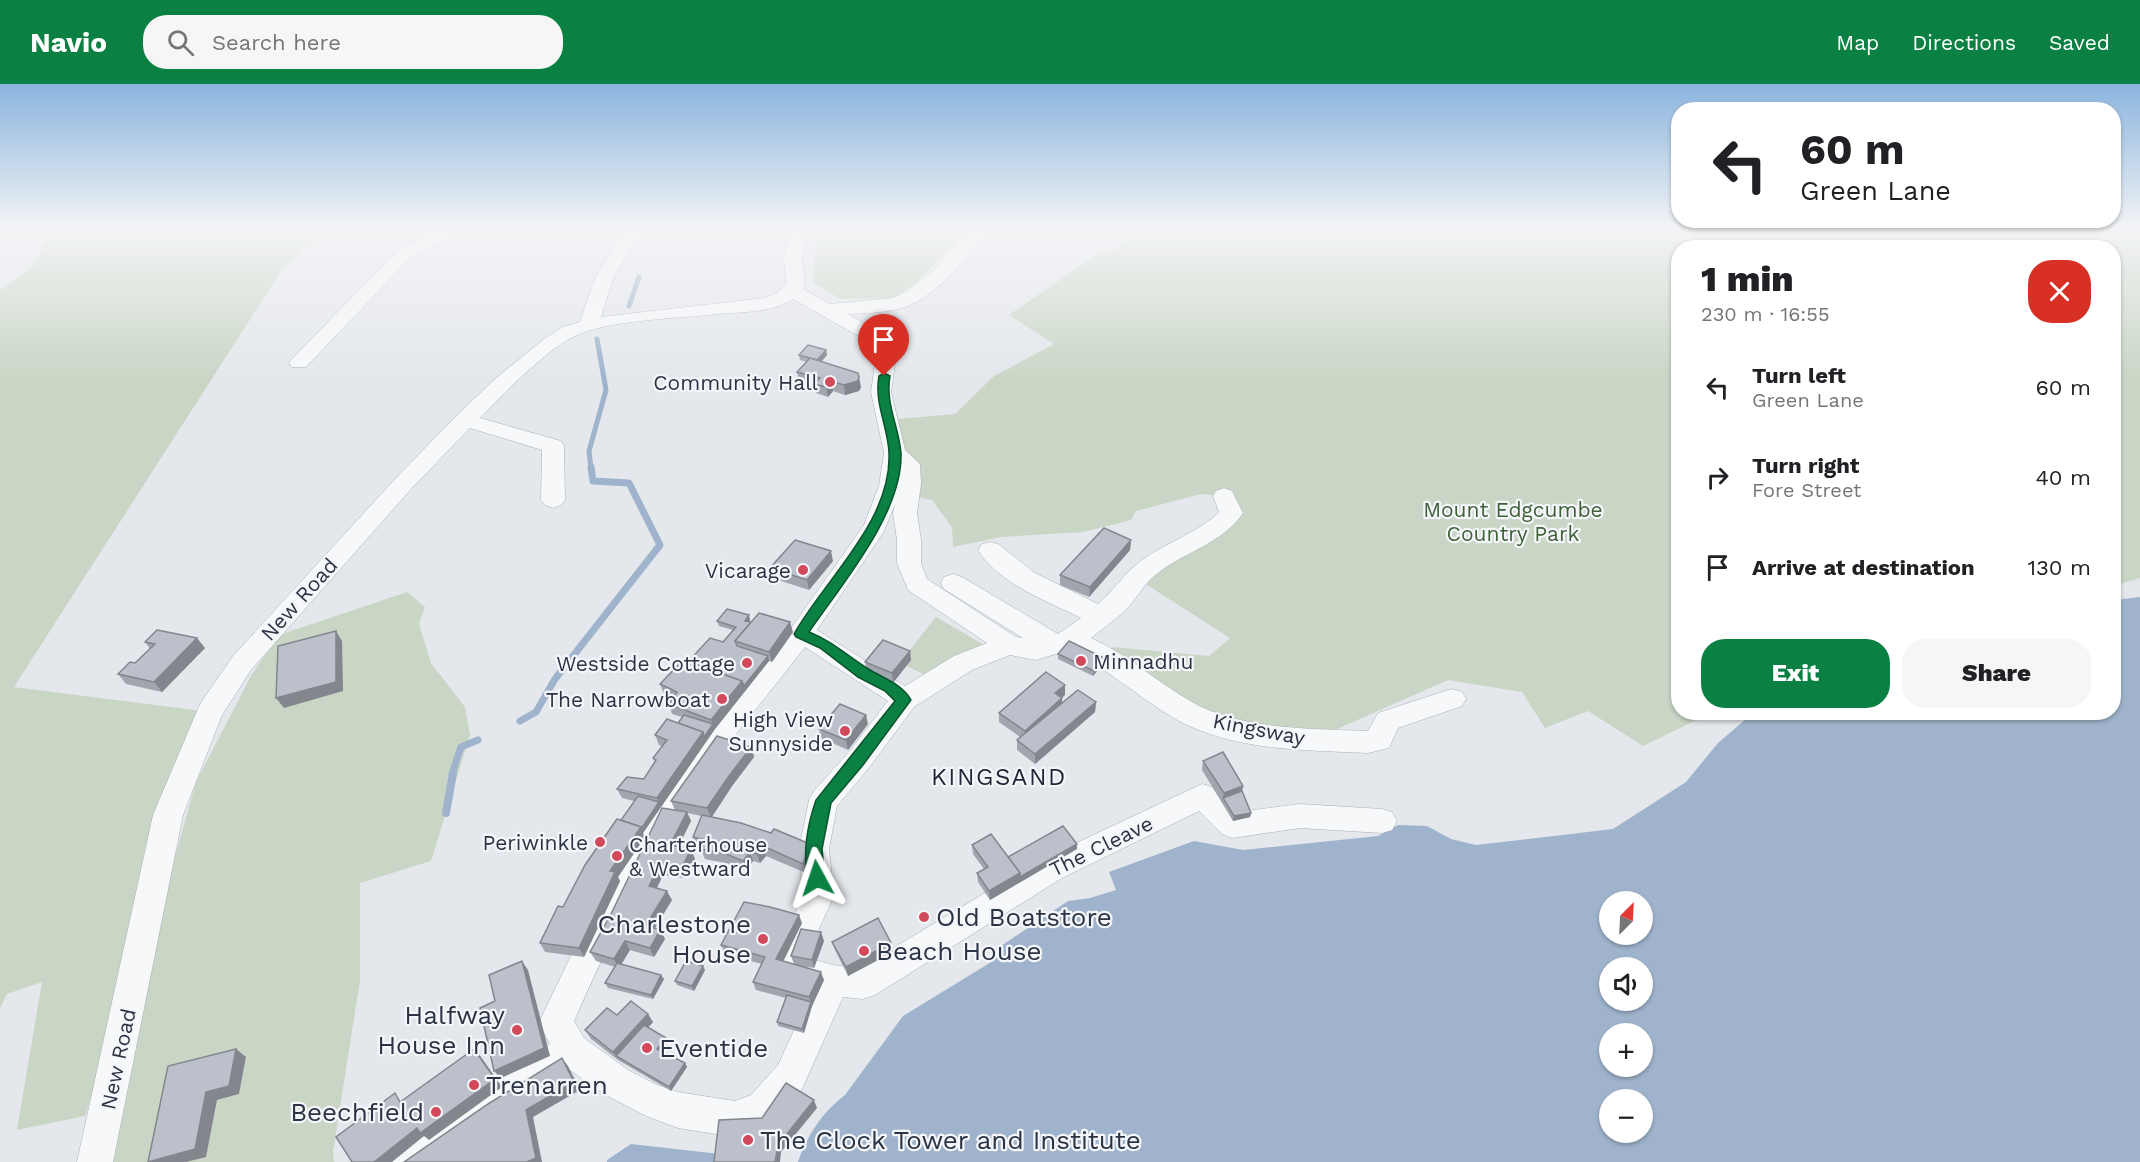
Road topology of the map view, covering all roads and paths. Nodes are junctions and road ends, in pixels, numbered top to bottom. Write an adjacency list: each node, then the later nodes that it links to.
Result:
1 (381, 278): 8 (street)
2 (604, 278): 7 (street)
3 (797, 278): 5 (street)
4 (932, 278): 6 (street)
5 (792, 291): 6 (street); 7 (street, New Road)
6 (825, 311): 10 (street)
7 (590, 325): 9 (street, New Road)
8 (296, 367)
9 (465, 420): 12 (street); 24 (street, New Road)
10 (895, 453): 16 (street); 18 (street)
11 (1224, 496): 15 (street)
12 (553, 500)
13 (990, 550): 15 (street)
14 (953, 583): 17 (street)
15 (1101, 616): 17 (street)
16 (801, 634): 20 (street); 23 (street)
17 (1063, 642): 18 (street); 19 (street, Kingsway)
18 (1009, 645): 20 (street)
19 (1452, 699)
20 (904, 700): 22 (street)
21 (1382, 821): 22 (street, The Cleave)
22 (833, 980): 23 (street)
23 (572, 1050): 25 (street)
24 (95, 1162)
25 (404, 1162)

